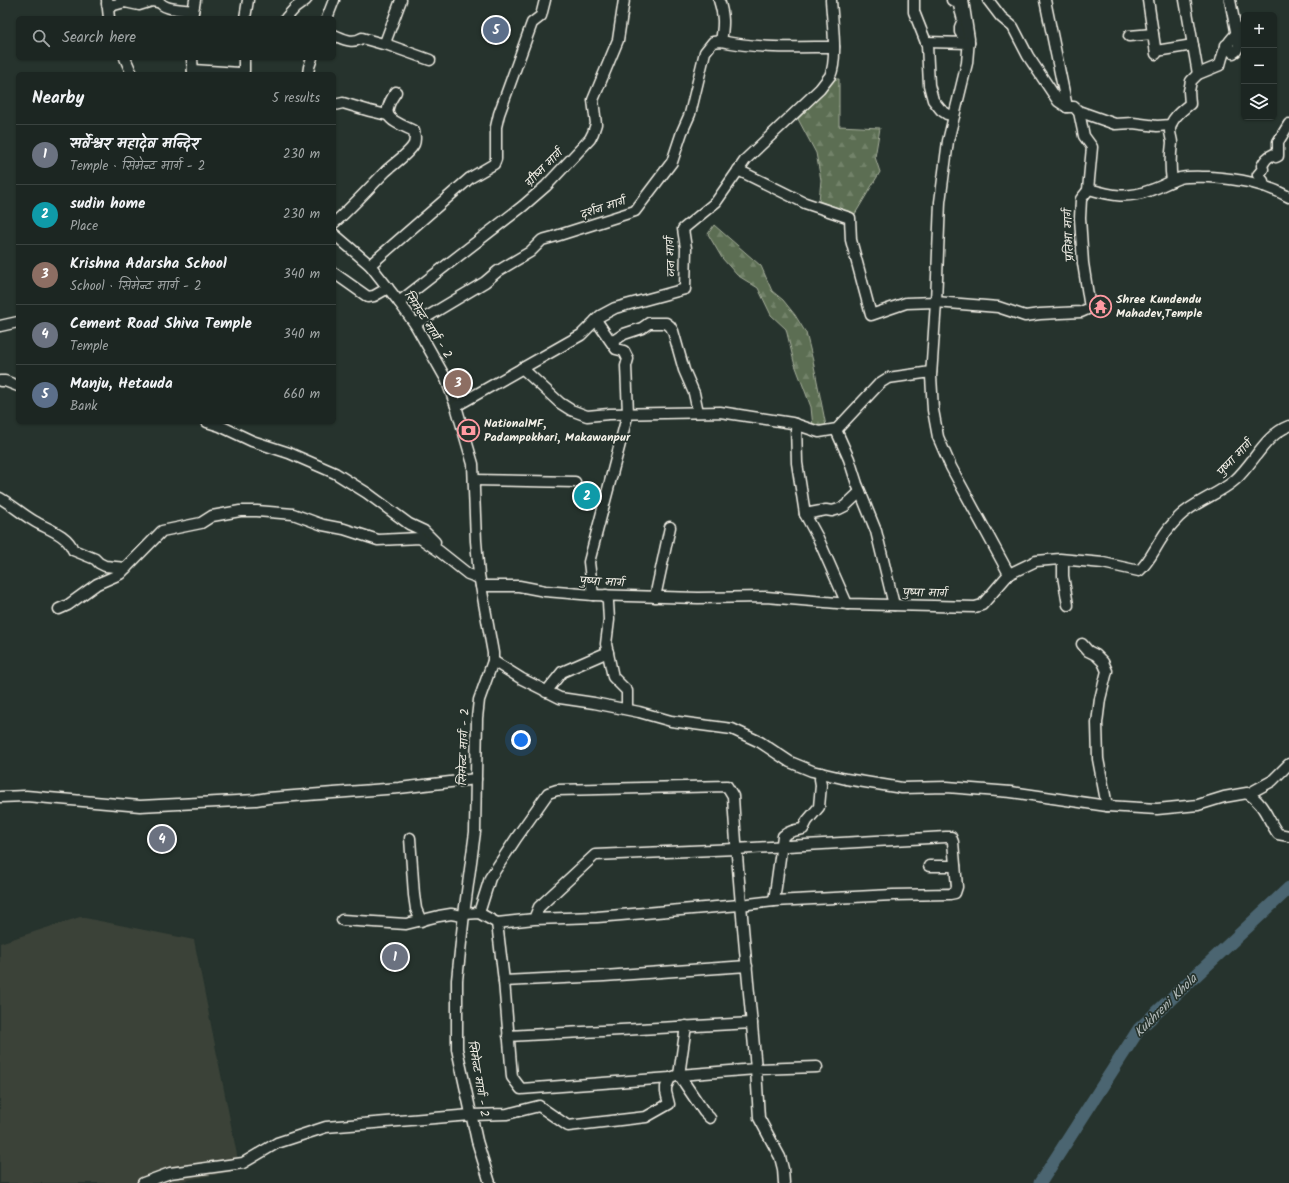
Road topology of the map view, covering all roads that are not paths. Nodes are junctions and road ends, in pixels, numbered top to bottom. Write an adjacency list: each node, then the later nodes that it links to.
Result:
1 (195, 0): 20 (street)
2 (248, 0): 22 (street)
3 (306, 0): 23 (street)
4 (334, 0): 24 (street)
5 (401, 0): 28 (street)
6 (545, 0): 59 (street)
7 (624, 0): 62 (street, ग्रीष्म मार्ग)
8 (719, 0): 29 (street)
9 (831, 0): 33 (street, जन मार्ग)
10 (914, 0): 30 (street)
11 (952, 0): 31 (street)
12 (963, 0): 31 (street)
13 (988, 0): 46 (street)
14 (1045, 0): 46 (street)
15 (1148, 0): 25 (street)
16 (1186, 0): 32 (street)
17 (1230, 0): 43 (street)
18 (158, 1): 19 (street); 20 (street)
19 (107, 2): 21 (street)
20 (193, 14)
21 (109, 16)
22 (245, 16)
23 (288, 16)
24 (328, 16)
25 (1153, 34): 27 (street); 32 (street)
26 (336, 36): 28 (street)
27 (1129, 36)
28 (386, 41): 38 (street)
29 (721, 41): 33 (street); 66 (street, दर्शन मार्ग)
30 (926, 42): 31 (street); 49 (street)
31 (969, 43): 49 (street)
32 (1193, 45): 43 (street)
33 (834, 47): 52 (street, जन मार्ग)
34 (126, 60): 39 (street)
35 (192, 60): 40 (street)
36 (244, 60): 41 (street)
37 (311, 60): 42 (street)
38 (430, 60)
39 (131, 72)
40 (193, 72)
41 (242, 72)
42 (308, 72)
43 (1198, 74): 51 (street)
44 (396, 92): 48 (street)
45 (336, 105): 48 (street)
46 (1067, 107): 47 (street)
47 (1078, 110): 51 (street); 55 (street)
48 (387, 115): 57 (street)
49 (954, 116): 63 (street)
50 (1289, 124): 54 (street)
51 (1171, 125): 53 (street)
52 (738, 170): 63 (street); 64 (street, जन मार्ग)
53 (1172, 181): 54 (street); 55 (street)
54 (1264, 186): 56 (street)
55 (1088, 190): 63 (street, प्रतिभा मार्ग)
56 (1289, 197)
57 (336, 221)
58 (336, 236): 59 (street, सिमेन्ट मार्ग - 2)
59 (370, 265): 61 (street, सिमेन्ट मार्ग - 2)
60 (336, 274): 61 (street)
61 (388, 288): 62 (street, सिमेन्ट मार्ग - 2)
62 (399, 302): 66 (street, सिमेन्ट मार्ग - 2)
63 (936, 302): 70 (street)
64 (596, 320): 68 (street); 69 (street, जन मार्ग)
65 (16, 322): 67 (street)
66 (415, 324): 73 (street, सिमेन्ट मार्ग - 2)
67 (0, 326)
68 (612, 342): 74 (street); 75 (street)
69 (522, 368): 73 (street, जन मार्ग); 75 (street)
70 (931, 372): 79 (street); 89 (street)
71 (0, 381): 72 (street)
72 (16, 385)
73 (456, 406): 80 (street, सिमेन्ट मार्ग - 2)
74 (698, 412): 75 (street); 77 (street)
75 (628, 413): 91 (street)
76 (214, 424): 87 (street)
77 (796, 424): 79 (street); 84 (street)
78 (1289, 426): 86 (street, पुष्पा मार्ग)
79 (837, 429): 82 (street)
80 (474, 480): 81 (street); 90 (street, सिमेन्ट मार्ग - 2)
81 (575, 482)
82 (860, 492): 84 (street); 96 (street)
83 (0, 498): 88 (street)
84 (805, 514): 94 (street)
85 (670, 527): 93 (street)
86 (1063, 560): 89 (street, पुष्पा मार्ग); 95 (street)
87 (453, 562): 88 (street); 90 (street)
88 (126, 568): 97 (street)
89 (1009, 574): 96 (street, पुष्पा मार्ग)
90 (480, 582): 91 (street, पुष्पा मार्ग); 100 (street, सिमेन्ट मार्ग - 2)
91 (593, 595): 92 (street, पुष्पा मार्ग)
92 (606, 595): 93 (street, पुष्पा मार्ग); 99 (street)
93 (655, 597): 94 (street, पुष्पा मार्ग)
94 (847, 604): 96 (street, पुष्पा मार्ग)
95 (1068, 604)
96 (894, 605)
97 (59, 609)
98 (1082, 644): 108 (street)
99 (608, 652): 101 (street); 102 (street)
100 (493, 661): 101 (street); 105 (street, सिमेन्ट मार्ग - 2)
101 (546, 692): 102 (street)
102 (626, 709): 104 (street)
103 (1289, 764): 106 (street)
104 (821, 773): 108 (street); 111 (street)
105 (476, 779): 107 (street); 118 (street, सिमेन्ट मार्ग - 2)
106 (1248, 794): 108 (street); 109 (street)
107 (0, 797)
108 (1106, 806)
109 (1289, 836)
110 (410, 838): 121 (street)
111 (782, 845): 112 (street); 114 (street); 115 (street)
112 (736, 849): 116 (street); 117 (street); 119 (street)
113 (929, 866): 114 (street)
114 (955, 866): 115 (street)
115 (774, 901): 116 (street)
116 (740, 905): 119 (street); 123 (street)
117 (479, 913): 118 (street); 122 (street)
118 (463, 915): 121 (street); 131 (street, सिमेन्ट मार्ग - 2)
119 (534, 919): 122 (street)
120 (342, 920): 121 (street)
121 (421, 921)
122 (497, 923): 124 (street)
123 (747, 966): 124 (street); 125 (street)
124 (504, 981): 127 (street)
125 (752, 1023): 126 (street); 129 (street)
126 (686, 1026): 127 (street); 130 (street)
127 (508, 1036): 130 (street)
128 (817, 1067): 129 (street)
129 (756, 1069): 130 (street); 135 (street)
130 (674, 1077): 131 (street); 132 (street)
131 (471, 1115): 133 (street); 134 (street, सिमेन्ट मार्ग - 2)
132 (710, 1118)
133 (143, 1183)
134 (490, 1183)
135 (784, 1183)

